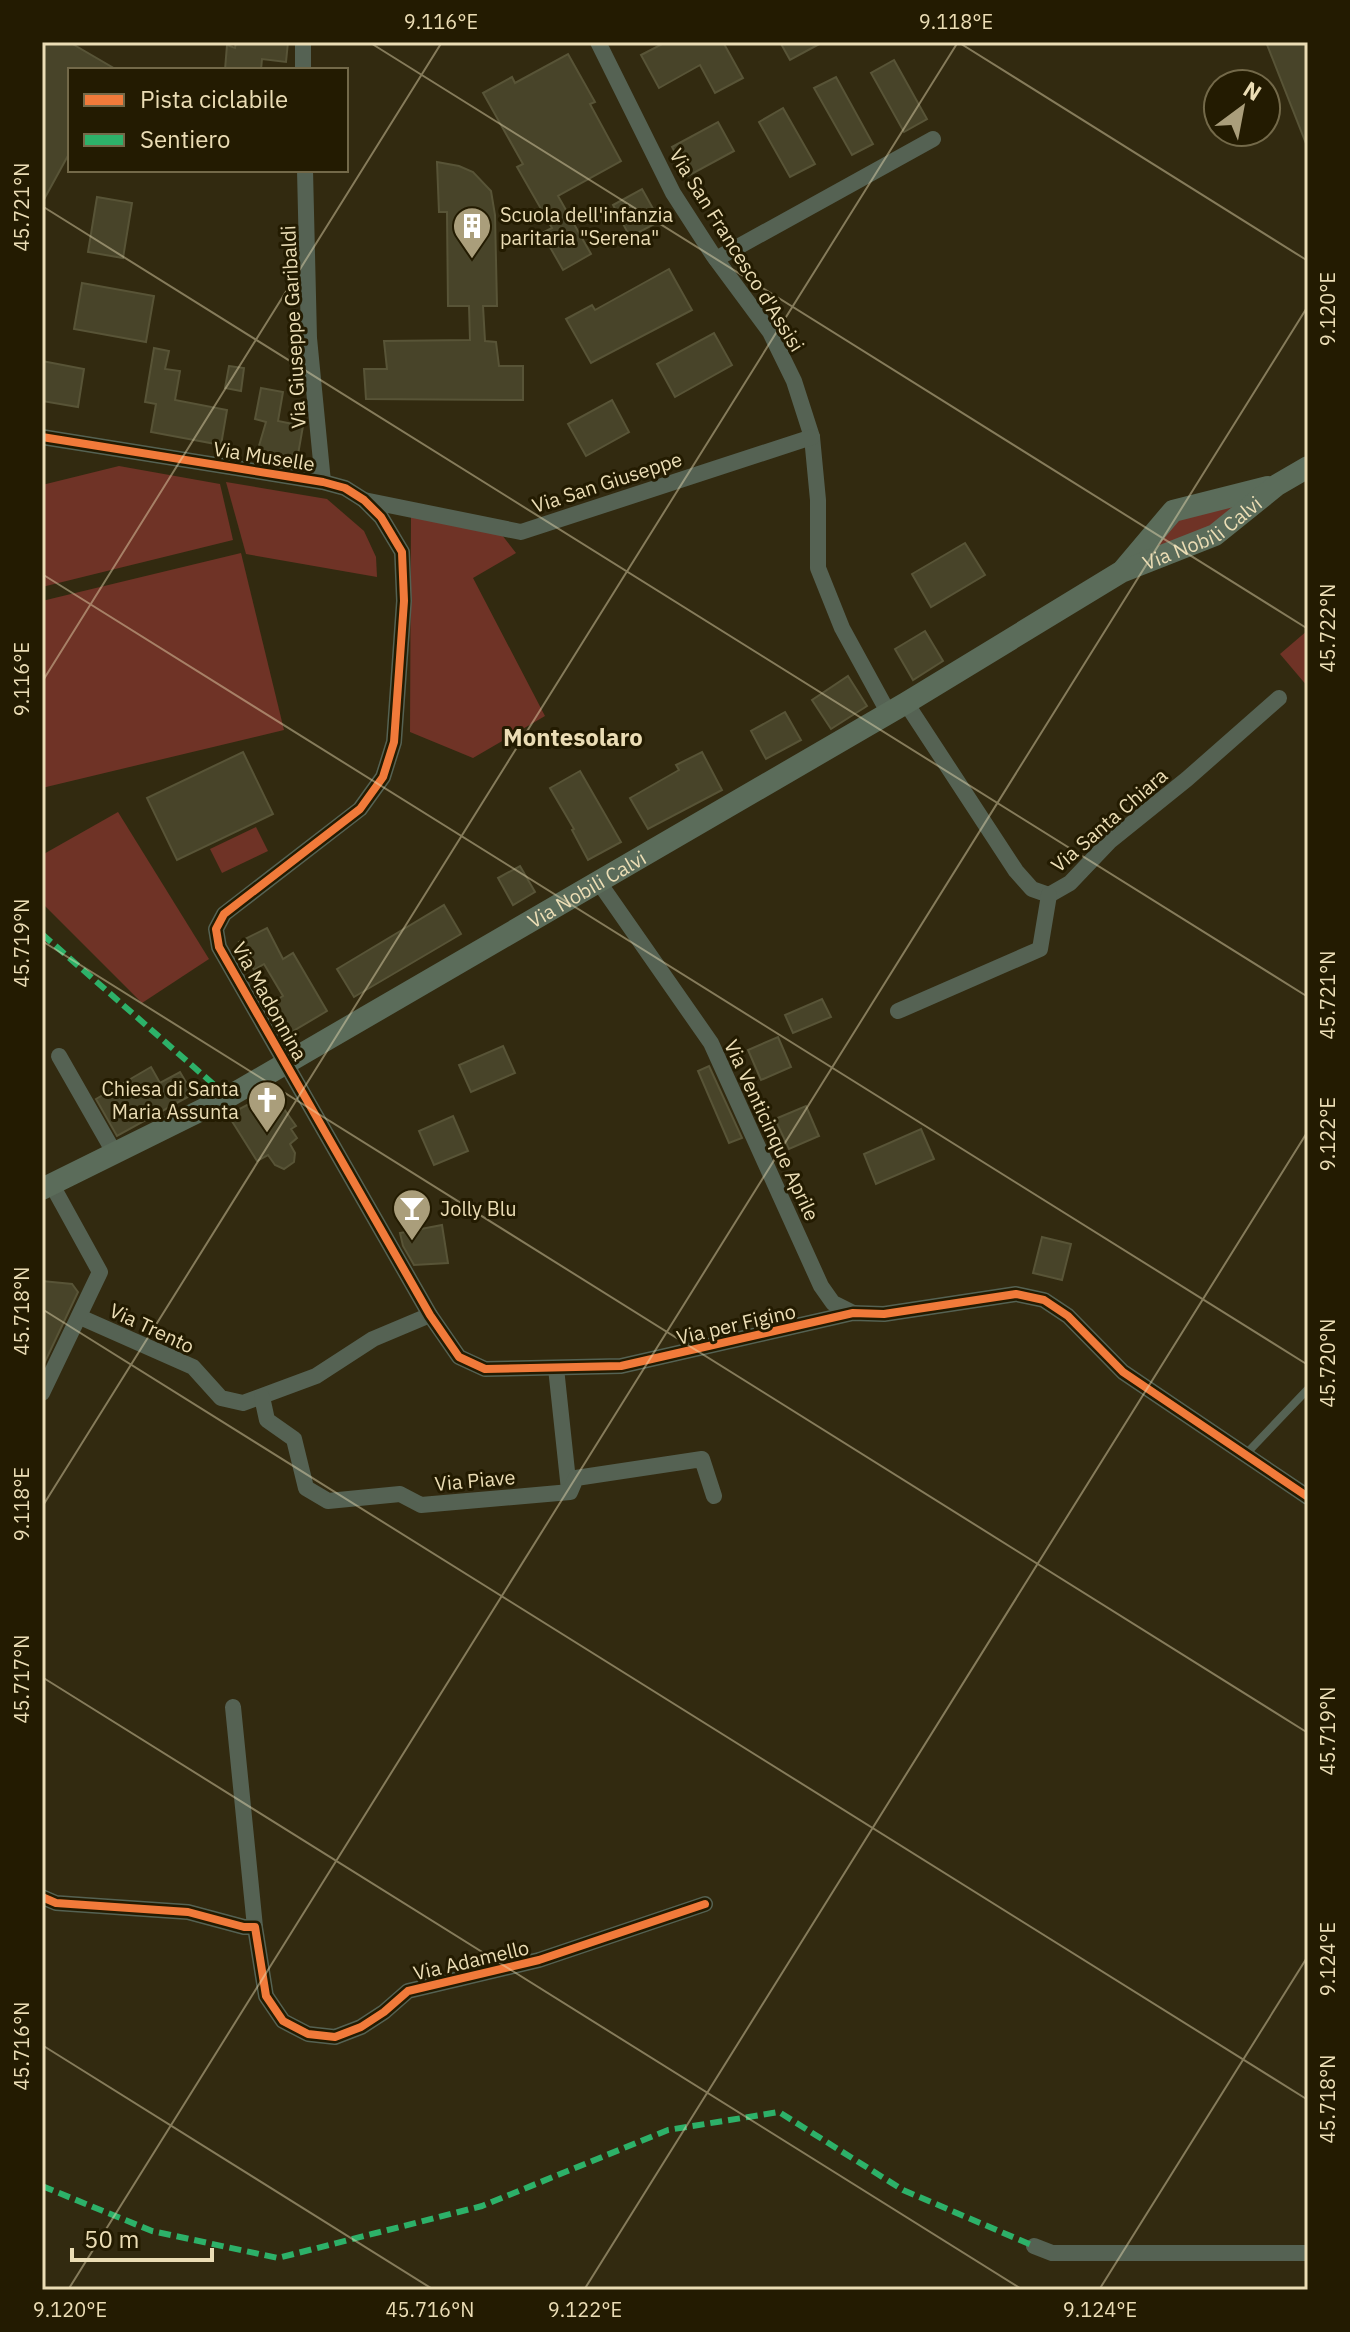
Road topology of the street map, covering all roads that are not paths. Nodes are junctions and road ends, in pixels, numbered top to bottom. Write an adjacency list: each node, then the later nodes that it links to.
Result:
1 (303, 42): 3 (street)
2 (598, 42): 6 (street, Via San Francesco d'Assisi)
3 (303, 68)
4 (933, 139): 6 (street)
5 (305, 172): 10 (street, Via Giuseppe Garibaldi)
6 (716, 259): 8 (street, Via San Francesco d'Assisi)
7 (42, 437): 10 (street, Via Muselle)
8 (812, 437): 12 (street, Via San Giuseppe); 16 (street, Via San Francesco d'Assisi)
9 (1308, 467): 11 (main road, Via Nobili Calvi)
10 (323, 482): 12 (street, Via Muselle)
11 (1277, 485): 13 (main road, Via Nobili Calvi); 13 (main road, Via Nobili Calvi)
12 (364, 500): 14 (street, Via Muselle)
13 (1121, 572): 16 (main road, Via Nobili Calvi)
14 (404, 601): 21 (street, Via Madonnina)
15 (1279, 698): 18 (street, Via Santa Chiara)
16 (897, 708): 17 (main road, Via Nobili Calvi); 18 (street, Via San Francesco d'Assisi)
17 (598, 881): 21 (main road, Via Nobili Calvi); 24 (street, Via Venticinque Aprile)
18 (1049, 895): 19 (street, Via Santa Chiara)
19 (898, 1011)
20 (59, 1056): 22 (street)
21 (286, 1062): 22 (main road, Via Nobili Calvi); 25 (street, Via Madonnina)
22 (115, 1154): 23 (main road, Via Nobili Calvi)
23 (47, 1187): 26 (street)
24 (853, 1313): 27 (street, Via per Figino); 31 (street, Via per Figino)
25 (430, 1315): 27 (street, Via per Figino); 30 (street)
26 (80, 1317): 29 (street); 30 (street, Via Trento)
27 (556, 1368): 32 (street)
28 (1308, 1389): 31 (lane)
29 (42, 1393)
30 (262, 1397): 32 (street, Via Piave)
31 (1245, 1455): 34 (street, Via per Figino)
32 (570, 1492): 33 (street, Via Piave)
33 (714, 1496)
34 (1308, 1497)
35 (233, 1707): 38 (street, Via Adamello)
36 (42, 1897): 38 (street)
37 (705, 1904): 38 (street, Via Adamello)
38 (255, 1927)
39 (1034, 2246): 40 (street)
40 (1308, 2253)

